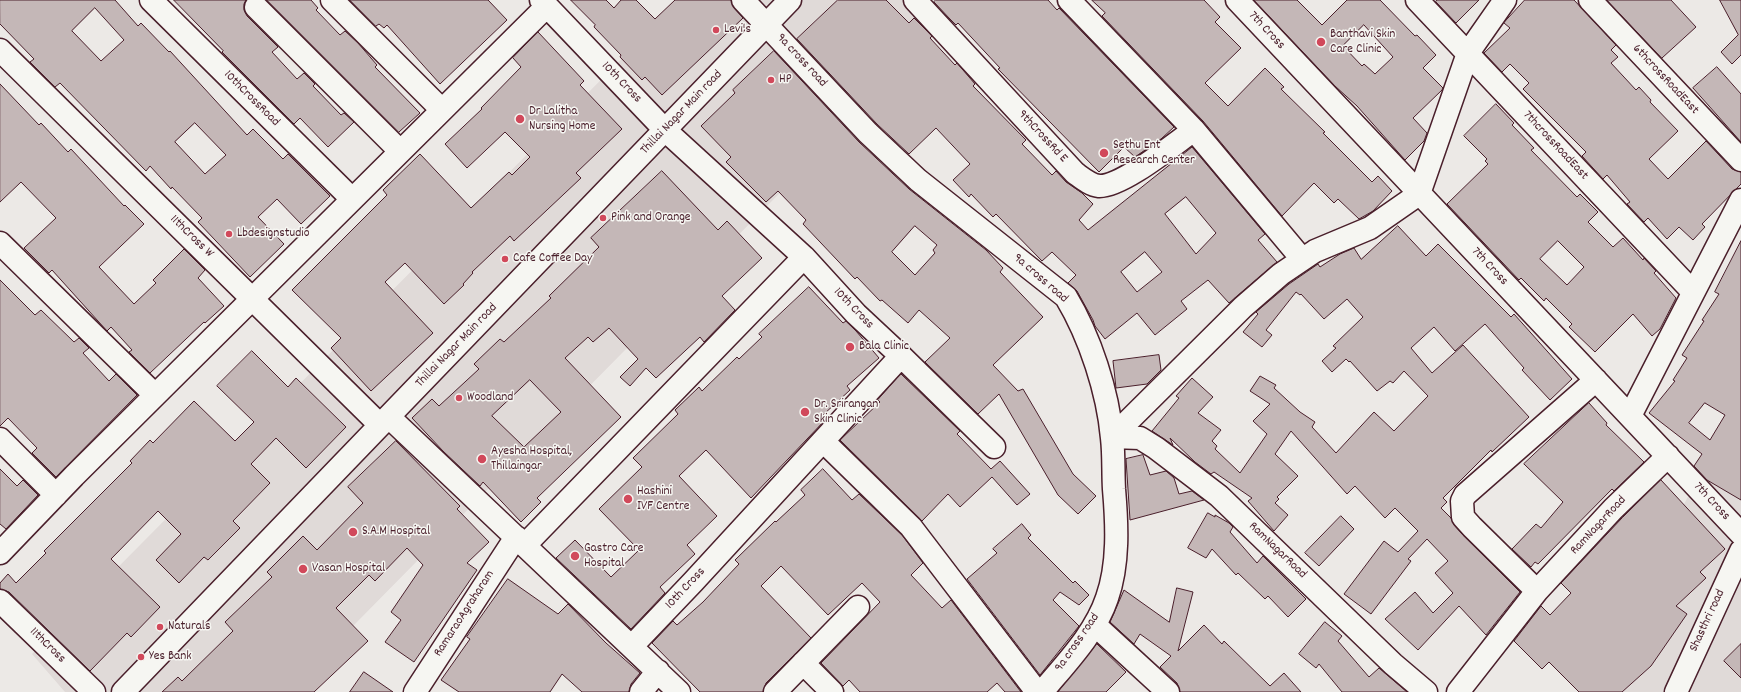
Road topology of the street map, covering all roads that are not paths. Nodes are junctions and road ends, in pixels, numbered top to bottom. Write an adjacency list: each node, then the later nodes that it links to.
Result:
1 (151, 0): 22 (street, 10thCrossRoad)
2 (332, 0): 16 (street)
3 (743, 0): 13 (street, 9a cross road)
4 (790, 0): 13 (street, Thillai Nagar Main road)
5 (915, 0): 18 (street, 9thCrossRd E)
6 (1069, 0): 18 (street)
7 (1237, 0): 21 (street, 7th Cross)
8 (1417, 0): 15 (street, 7thcrossRoadEast)
9 (1505, 0): 15 (street)
10 (1590, 0): 20 (street, 6thcrossRoadEast)
11 (544, 3): 16 (street); 17 (street, 10th Cross)
12 (256, 7): 19 (street)
13 (767, 24): 17 (street, Thillai Nagar Main road); 34 (street, 9a cross road)
14 (0, 50): 28 (street, 11thCross W)
15 (1468, 53): 21 (street); 27 (street, 7thcrossRoadEast)
16 (442, 110): 19 (street)
17 (665, 130): 25 (street, 10th Cross); 33 (street, Thillai Nagar Main road)
18 (1194, 130): 26 (street)
19 (400, 151): 22 (street)
20 (1741, 160)
21 (1419, 194): 26 (street); 30 (street, 7th Cross)
22 (352, 199): 28 (street)
23 (1741, 200): 27 (street)
24 (0, 243): 31 (street)
25 (804, 257): 29 (street, 10th Cross); 41 (street, RamaraoAgraharam)
26 (1302, 259): 34 (street)
27 (1693, 292): 32 (street)
28 (252, 298): 31 (street); 33 (street, 11thCross W)
29 (901, 356): 36 (street, 10th Cross); 37 (street)
30 (1596, 380): 32 (street, 7th Cross); 44 (street)
31 (155, 395): 39 (street)
32 (1630, 416): 38 (street, 7th Cross)
33 (384, 421): 41 (street, 11thCross W); 52 (street, Thillai Nagar Main road)
34 (1112, 437): 47 (street, 9a cross road); 61 (street, RamNagarRoad)
35 (0, 439): 39 (street)
36 (823, 441): 48 (street, 10th Cross); 58 (street)
37 (994, 447)
38 (1668, 456): 40 (street, 7th Cross); 44 (street, RamNagarRoad)
39 (56, 495): 43 (street)
40 (1741, 534)
41 (520, 541): 48 (street, 11thCross W); 53 (street, RamaraoAgraharam)
42 (1741, 551): 63 (street, Shasthri road)
43 (0, 553)
44 (1538, 592): 62 (street, RamNagarRoad)
45 (0, 600): 51 (street, 11thCross)
46 (858, 606): 49 (street)
47 (1095, 625): 59 (street, 9a cross road); 60 (street)
48 (632, 646): 50 (street, 11thCross W)
49 (802, 663): 56 (street); 57 (street)
50 (658, 671): 54 (street); 55 (street, 11thCross W)
51 (94, 692)
52 (123, 692)
53 (415, 692)
54 (641, 692)
55 (680, 692)
56 (775, 692)
57 (832, 692)
58 (1037, 692)
59 (1042, 692)
60 (1168, 692)
61 (1426, 692)
62 (1458, 692)
63 (1676, 692)

